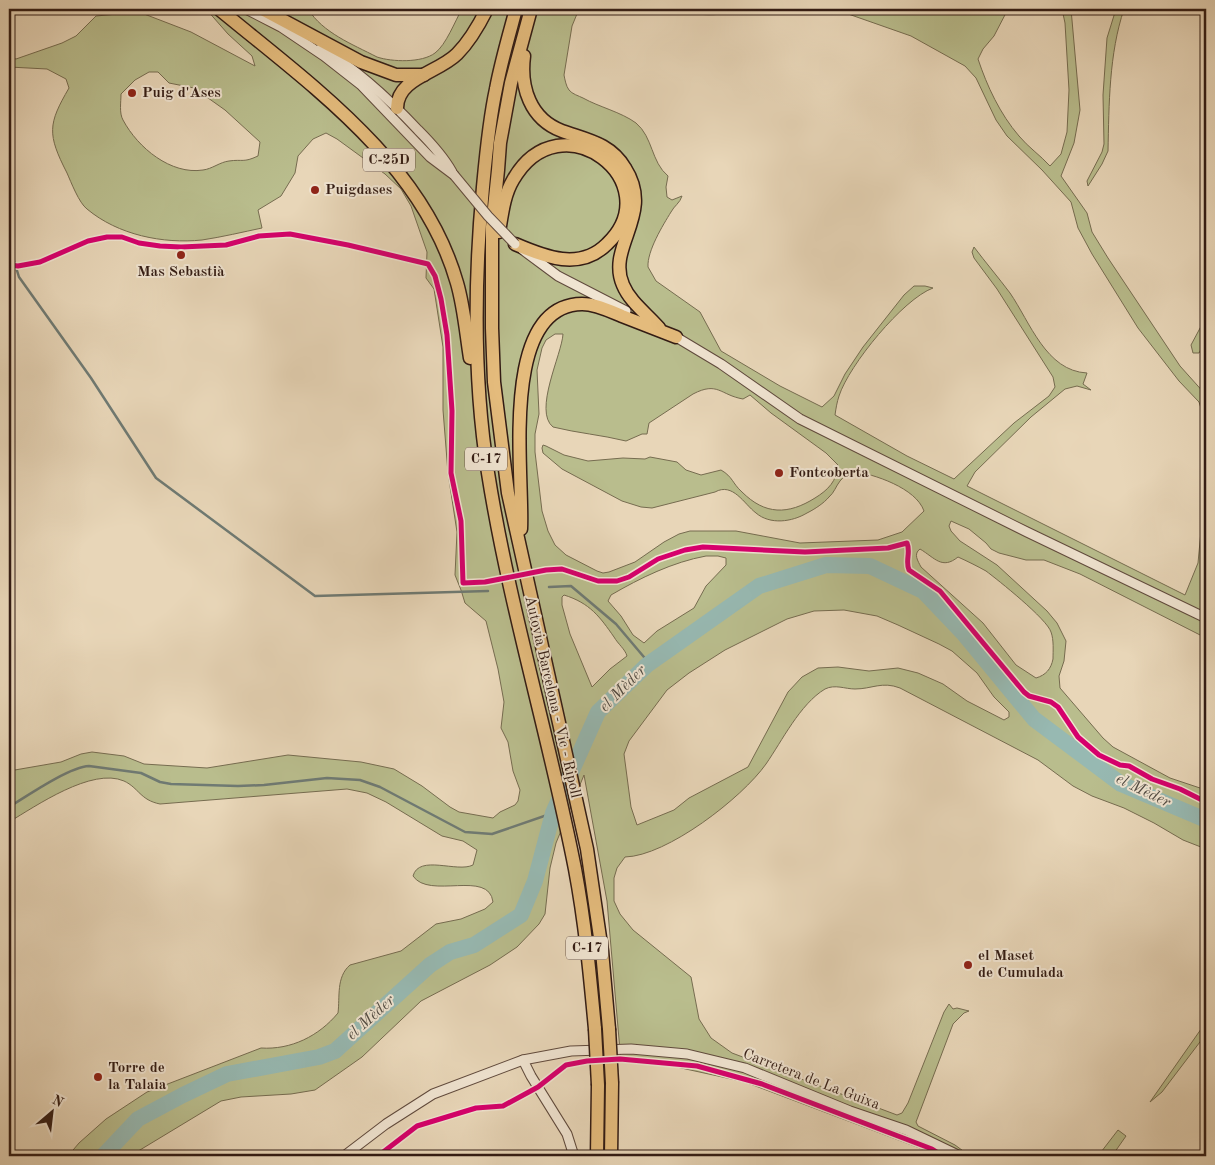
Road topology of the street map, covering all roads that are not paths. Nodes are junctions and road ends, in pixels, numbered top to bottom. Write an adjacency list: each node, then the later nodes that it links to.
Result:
1 (220, 9): 15 (highway, C-25D)
2 (246, 9): 7 (street)
3 (262, 9): 8 (highway)
4 (487, 9): 8 (highway)
5 (516, 9): 15 (highway, Autovia Barcelona - Vic - Ripoll / C-17)
6 (529, 15): 11 (highway, Autovia Barcelona - Vic - Ripoll / C-17); 13 (highway)
7 (281, 28): 9 (street); 10 (street)
8 (424, 75): 9 (highway)
9 (397, 108): 10 (street)
10 (450, 173): 12 (street, bridge)
11 (494, 239): 12 (highway); 16 (highway, Autovia Barcelona - Vic - Ripoll / C-17)
12 (516, 244): 13 (street)
13 (659, 328): 14 (street)
14 (676, 337): 16 (highway); 17 (street)
15 (477, 365): 21 (highway, Autovia Barcelona - Vic - Ripoll / C-17, bridge)
16 (520, 544): 22 (highway, Autovia Barcelona - Vic - Ripoll / C-17, bridge)
17 (1206, 618)
18 (523, 1060): 19 (street, Carretera de La Guixa); 20 (street); 23 (street, Carretera de La Guixa)
19 (344, 1156)
20 (574, 1156)
21 (597, 1156)
22 (611, 1156)
23 (960, 1156)

